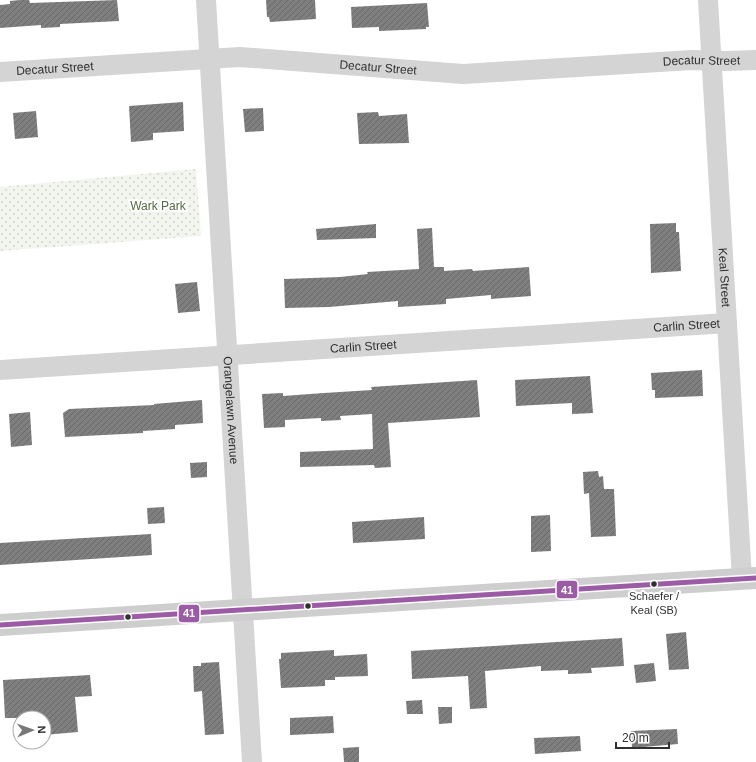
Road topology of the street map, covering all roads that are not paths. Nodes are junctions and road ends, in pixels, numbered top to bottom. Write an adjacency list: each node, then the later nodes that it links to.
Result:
1 (206, 0): 3 (street, Orangelawn Avenue)
2 (708, 0): 4 (street, Keal Street)
3 (210, 59): 4 (street, Decatur Street); 6 (street, Decatur Street); 8 (street, Orangelawn Avenue)
4 (712, 60): 5 (street, Decatur Street); 7 (street, Keal Street)
5 (756, 60)
6 (0, 72)
7 (727, 323): 8 (street, Carlin Street); 10 (street, Keal Street)
8 (228, 354): 9 (street, Carlin Street); 11 (street, Orangelawn Avenue)
9 (0, 370)
10 (749, 579): 11 (main road)
11 (244, 610): 12 (main road); 13 (street, Orangelawn Avenue)
12 (0, 625)
13 (252, 762)

